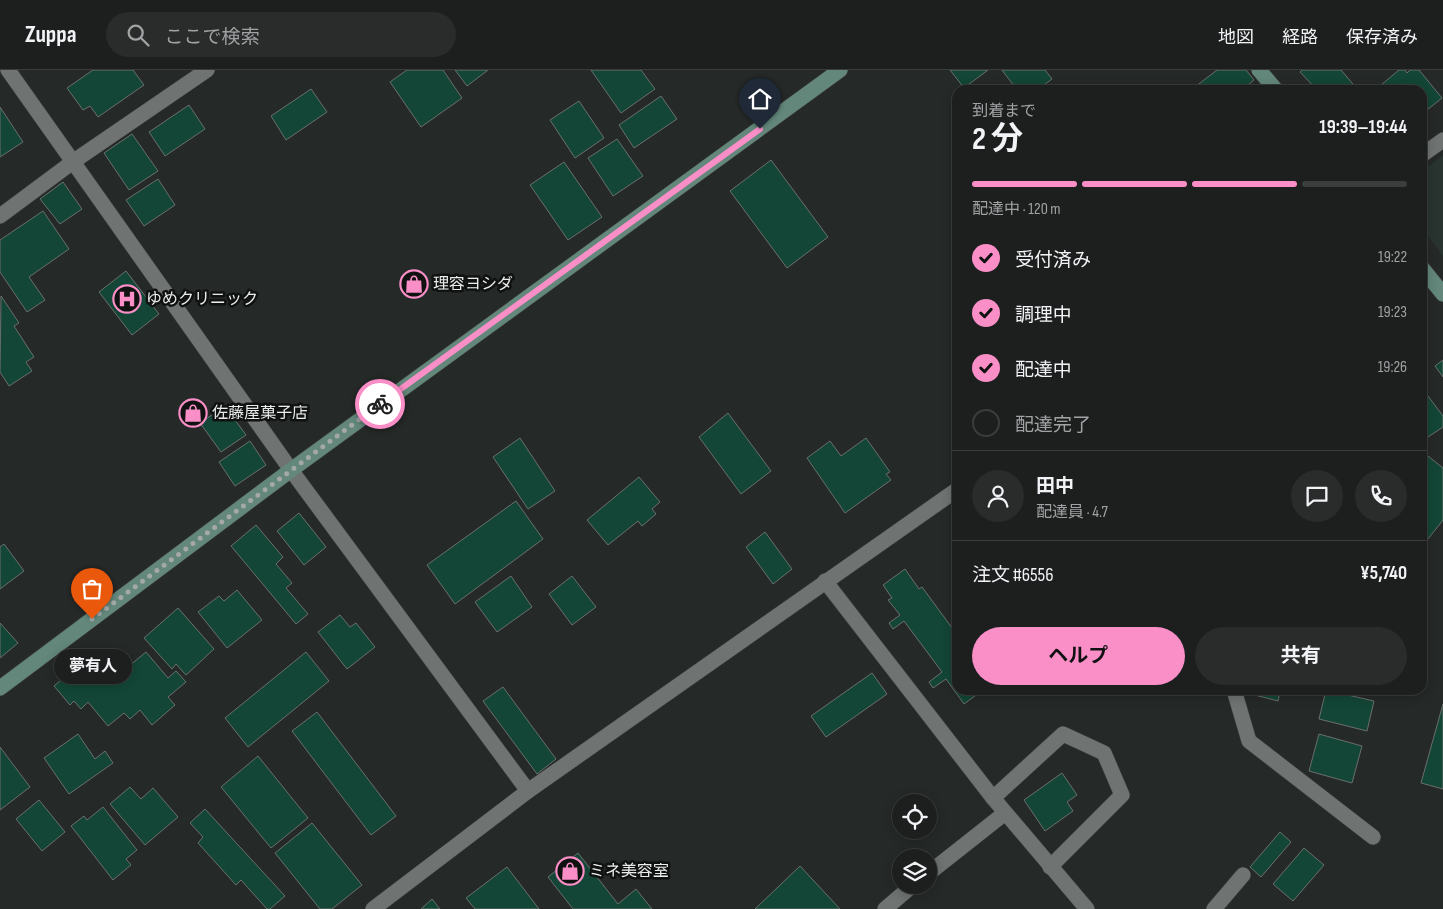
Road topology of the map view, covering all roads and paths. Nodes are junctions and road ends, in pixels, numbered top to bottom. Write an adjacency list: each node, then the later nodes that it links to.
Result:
1 (8, 70): 8 (street)
2 (207, 70): 8 (street)
3 (840, 70): 12 (street)
4 (1259, 70): 5 (street)
5 (1272, 85)
6 (1443, 140): 7 (street)
7 (1427, 151)
8 (74, 161): 9 (street); 12 (street)
9 (0, 216)
10 (1427, 274): 11 (street)
11 (1443, 294)
12 (291, 470): 15 (street); 17 (street)
13 (952, 493): 14 (street)
14 (825, 581): 17 (street); 18 (street)
15 (0, 688)
16 (1235, 695): 20 (street)
17 (528, 791): 25 (street)
18 (993, 798): 19 (street); 21 (street)
19 (1005, 812): 21 (street); 22 (street)
20 (1373, 836)
21 (1050, 866): 27 (street)
22 (937, 867)
23 (1243, 875): 28 (street)
24 (902, 894): 26 (street)
25 (373, 909)
26 (885, 909)
27 (1087, 909)
28 (1214, 909)

